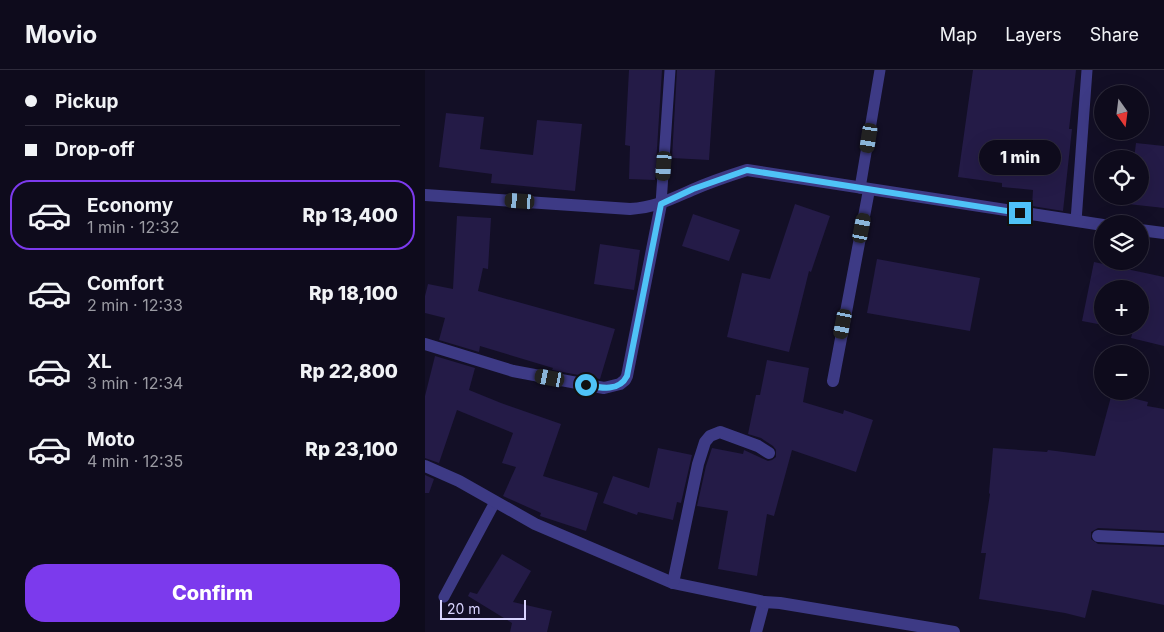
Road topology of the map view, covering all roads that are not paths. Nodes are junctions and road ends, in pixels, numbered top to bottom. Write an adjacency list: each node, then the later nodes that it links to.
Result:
1 (670, 70): 6 (lane)
2 (880, 70): 4 (lane)
3 (1087, 70): 7 (lane)
4 (865, 189): 6 (street); 7 (street); 12 (street)
5 (425, 194): 6 (street)
6 (661, 204): 11 (street)
7 (1076, 221): 8 (street)
8 (1094, 224)
9 (1149, 231): 10 (street)
10 (1164, 233)
11 (425, 344)
12 (833, 382)
13 (769, 453): 18 (street)
14 (425, 466): 15 (street)
15 (495, 502): 18 (street); 19 (lane)
16 (1098, 536): 17 (street)
17 (1164, 539)
18 (673, 583): 20 (street)
19 (444, 597)
20 (764, 602): 21 (street); 22 (street)
21 (756, 632)
22 (954, 632)

